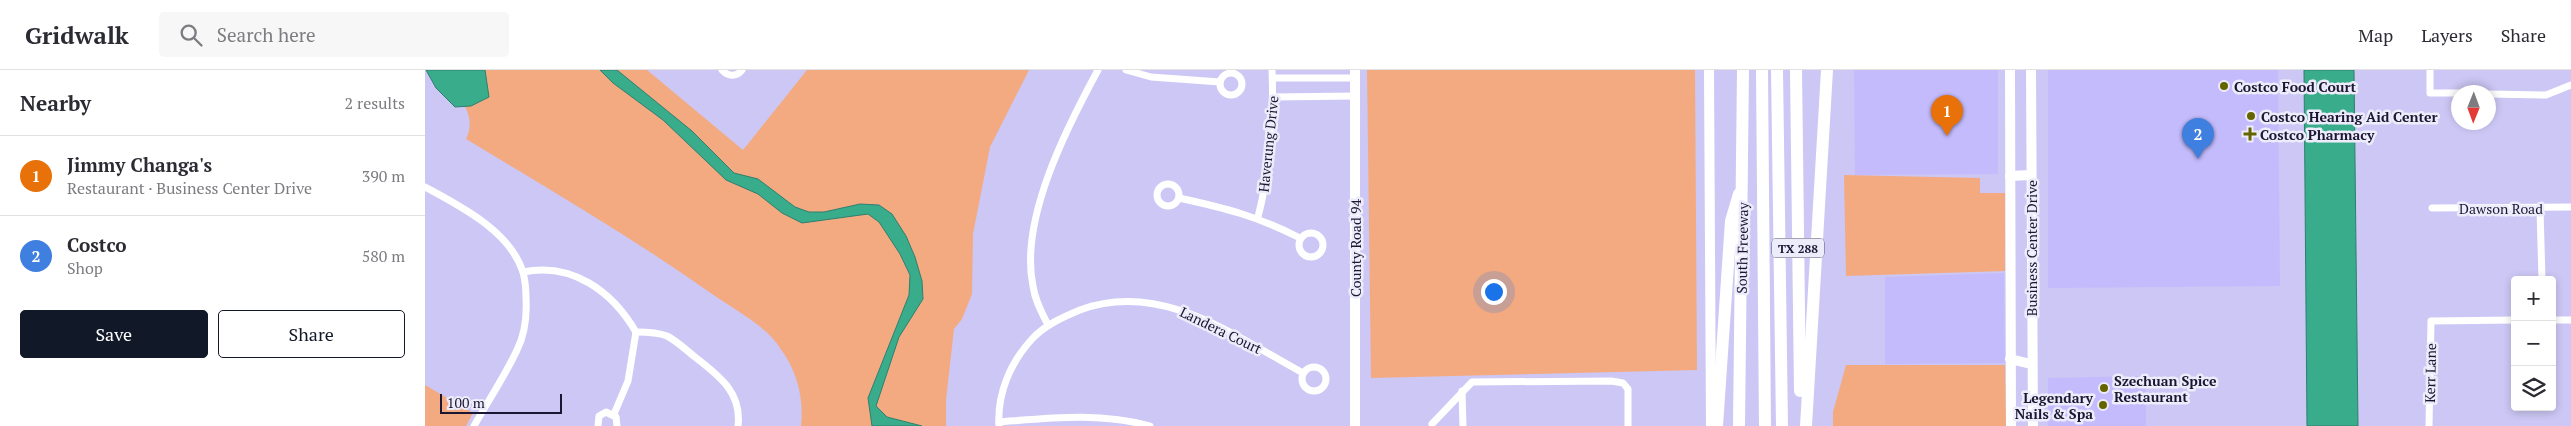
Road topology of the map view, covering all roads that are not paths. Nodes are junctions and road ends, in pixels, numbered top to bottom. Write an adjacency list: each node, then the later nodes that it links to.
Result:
1 (722, 70): 2 (street)
2 (742, 70)
3 (1098, 70): 38 (street)
4 (1126, 70): 17 (street)
5 (1272, 70): 16 (street, Haverung Drive)
6 (1709, 70): 55 (street)
7 (1743, 70): 25 (highway, South Freeway)
8 (1762, 70): 58 (highway)
9 (1777, 70): 59 (highway)
10 (1796, 70): 60 (highway, TX 288)
11 (1827, 70): 61 (highway)
12 (2009, 70): 24 (street, Business Center Drive)
13 (2031, 70): 23 (street, Business Center Drive)
14 (2429, 70): 19 (street)
15 (1355, 74): 16 (street); 21 (street, County Road 94)
16 (1273, 78): 22 (street, Haverung Drive)
17 (1220, 82)
18 (2571, 85): 20 (street)
19 (2451, 94)
20 (2496, 94)
21 (1355, 96): 22 (street); 53 (street, County Road 94)
22 (1273, 97): 31 (street, Haverung Drive)
23 (2030, 175): 24 (street); 41 (street, Business Center Drive)
24 (2010, 176): 40 (street, Business Center Drive)
25 (1743, 180): 56 (highway); 57 (highway, South Freeway)
26 (425, 187): 33 (street)
27 (1179, 198): 31 (street)
28 (2571, 207): 30 (street, Dawson Road)
29 (2431, 208): 30 (street, Dawson Road)
30 (2540, 209): 34 (street)
31 (1258, 217): 32 (street)
32 (1300, 238)
33 (523, 272): 39 (street); 48 (street)
34 (2542, 276)
35 (2511, 320): 64 (street, Kerr Lane)
36 (2556, 320): 37 (street)
37 (2571, 320)
38 (1048, 325): 42 (street, Landera Court); 45 (street, Landera Court)
39 (635, 332): 44 (street); 51 (street)
40 (2010, 359): 41 (street); 62 (street, Business Center Drive)
41 (2031, 364): 63 (street, Business Center Drive)
42 (1303, 373)
43 (1462, 391): 46 (street); 47 (street); 54 (street)
44 (614, 414): 49 (street); 50 (street)
45 (999, 424): 52 (street)
46 (1432, 424)
47 (1461, 425)
48 (474, 426)
49 (598, 426)
50 (617, 426)
51 (738, 426)
52 (1150, 426)
53 (1355, 426)
54 (1628, 426)
55 (1711, 426)
56 (1717, 426)
57 (1739, 426)
58 (1765, 426)
59 (1781, 426)
60 (1801, 426)
61 (1807, 426)
62 (2011, 426)
63 (2033, 426)
64 (2429, 426)

